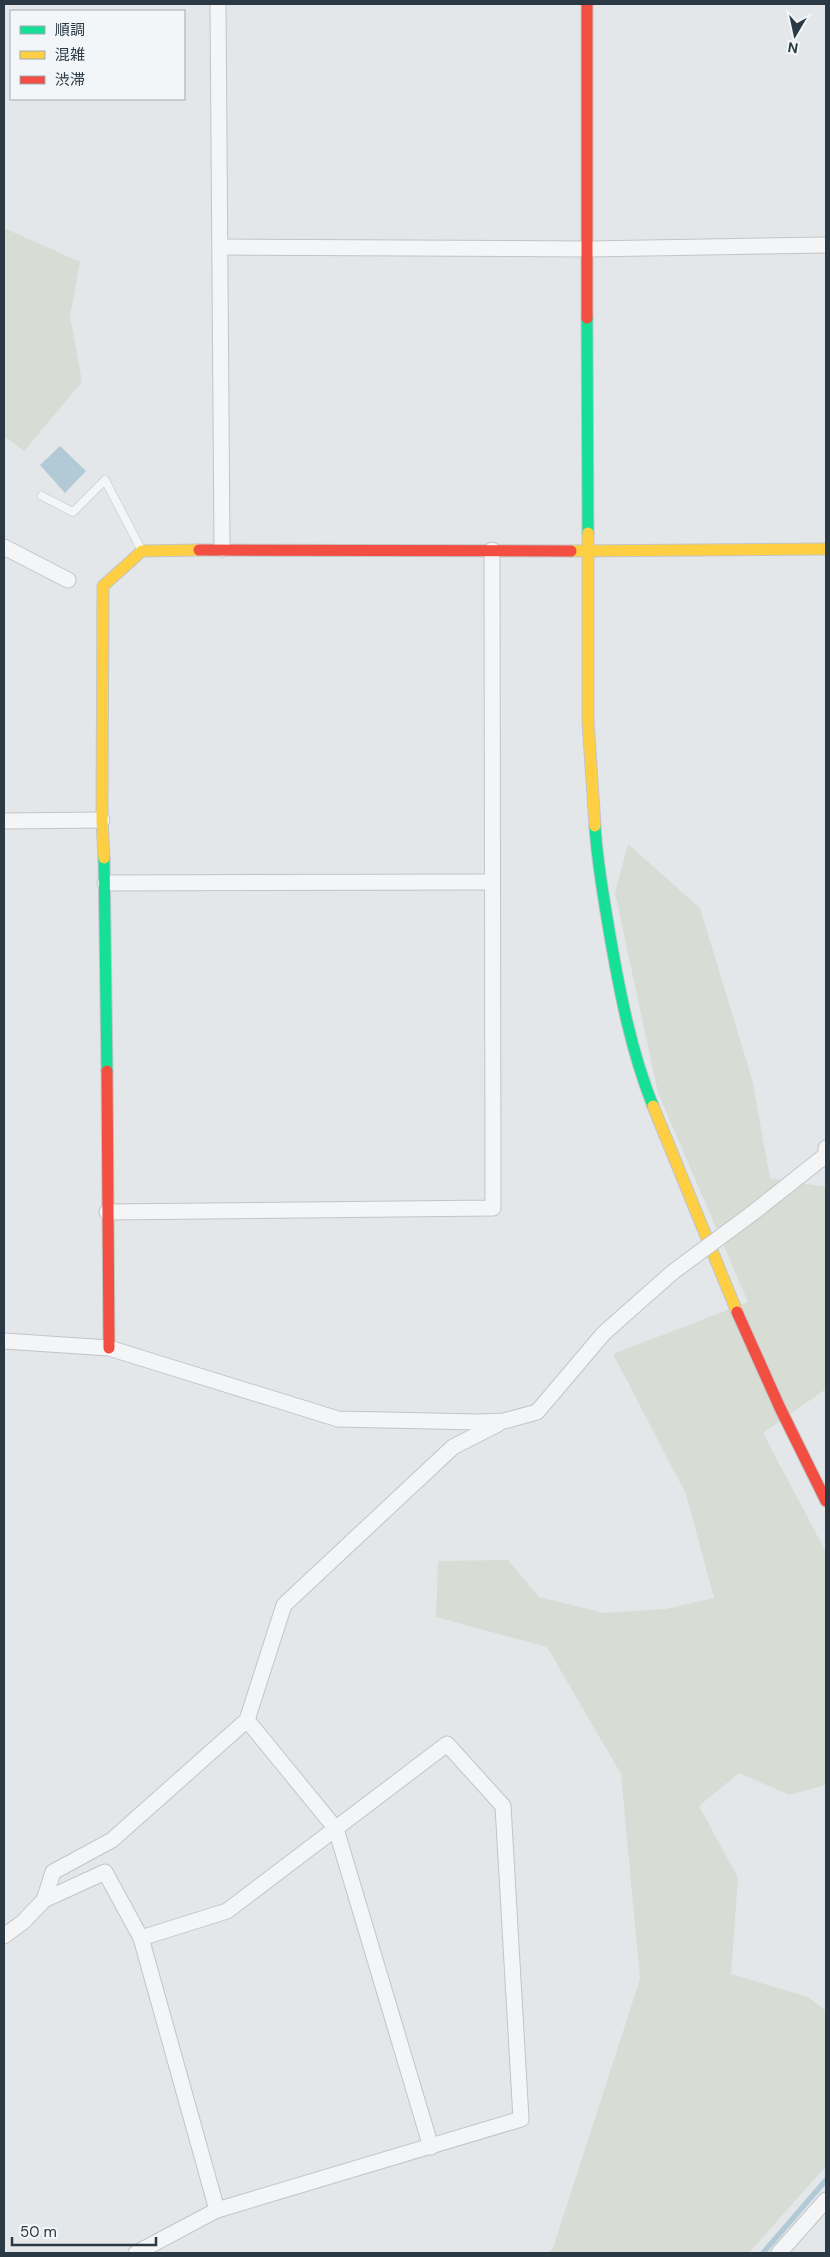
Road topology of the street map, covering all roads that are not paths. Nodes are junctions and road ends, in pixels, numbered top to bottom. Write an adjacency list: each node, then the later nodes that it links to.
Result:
1 (218, 4): 4 (street)
2 (587, 4): 5 (street)
3 (826, 245): 5 (street)
4 (221, 247): 5 (street); 8 (street)
5 (588, 249): 12 (street)
6 (42, 496): 11 (lane)
7 (4, 547): 13 (street)
8 (222, 549): 10 (street); 11 (street)
9 (826, 549): 12 (street)
10 (492, 550): 12 (street); 16 (street)
11 (142, 551): 14 (street)
12 (587, 551): 23 (street)
13 (68, 580)
14 (102, 820): 15 (street); 17 (street)
15 (4, 821)
16 (492, 882): 17 (street); 19 (street)
17 (105, 883): 19 (street)
18 (826, 1148): 22 (street, bridge)
19 (107, 1212): 21 (street)
20 (4, 1341): 21 (street)
21 (109, 1348): 22 (street)
22 (504, 1421): 24 (street)
23 (826, 1501)
24 (247, 1720): 25 (street); 26 (street)
25 (336, 1829): 28 (street); 29 (street); 29 (street)
26 (44, 1900): 27 (street); 28 (street)
27 (4, 1936)
28 (141, 1938): 31 (street)
29 (431, 2147): 31 (street)
30 (826, 2200): 33 (street)
31 (217, 2210): 32 (street)
32 (136, 2253)
33 (779, 2253)

